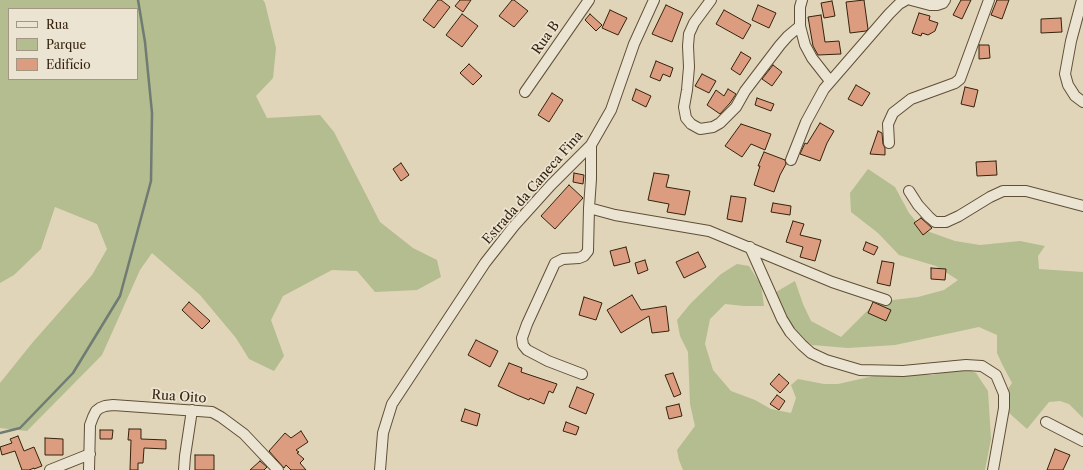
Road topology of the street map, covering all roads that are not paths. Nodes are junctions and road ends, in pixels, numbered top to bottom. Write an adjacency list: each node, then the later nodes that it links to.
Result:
1 (589, 0): 12 (street, Rua B)
2 (654, 0): 15 (street, Estrada da Caneca Fina)
3 (711, 0): 10 (street)
4 (802, 0): 10 (street)
5 (906, 0): 11 (street)
6 (911, 0): 7 (street)
7 (945, 0)
8 (989, 0): 14 (street)
9 (1082, 0): 13 (street)
10 (800, 26): 11 (street)
11 (830, 81): 16 (street)
12 (525, 92)
13 (1083, 102)
14 (889, 143)
15 (590, 145): 19 (street); 31 (street, Estrada da Caneca Fina)
16 (791, 160)
17 (909, 191): 18 (street)
18 (1083, 206)
19 (589, 208): 20 (street); 22 (street)
20 (750, 247): 21 (street); 32 (street)
21 (886, 300)
22 (582, 374)
23 (192, 410): 26 (street, Rua Oito); 29 (street); 30 (street, Rua Oito)
24 (1046, 422): 25 (street)
25 (1083, 441)
26 (90, 454): 27 (street); 28 (street)
27 (50, 470)
28 (89, 470)
29 (184, 470)
30 (278, 470)
31 (380, 470)
32 (993, 470)

